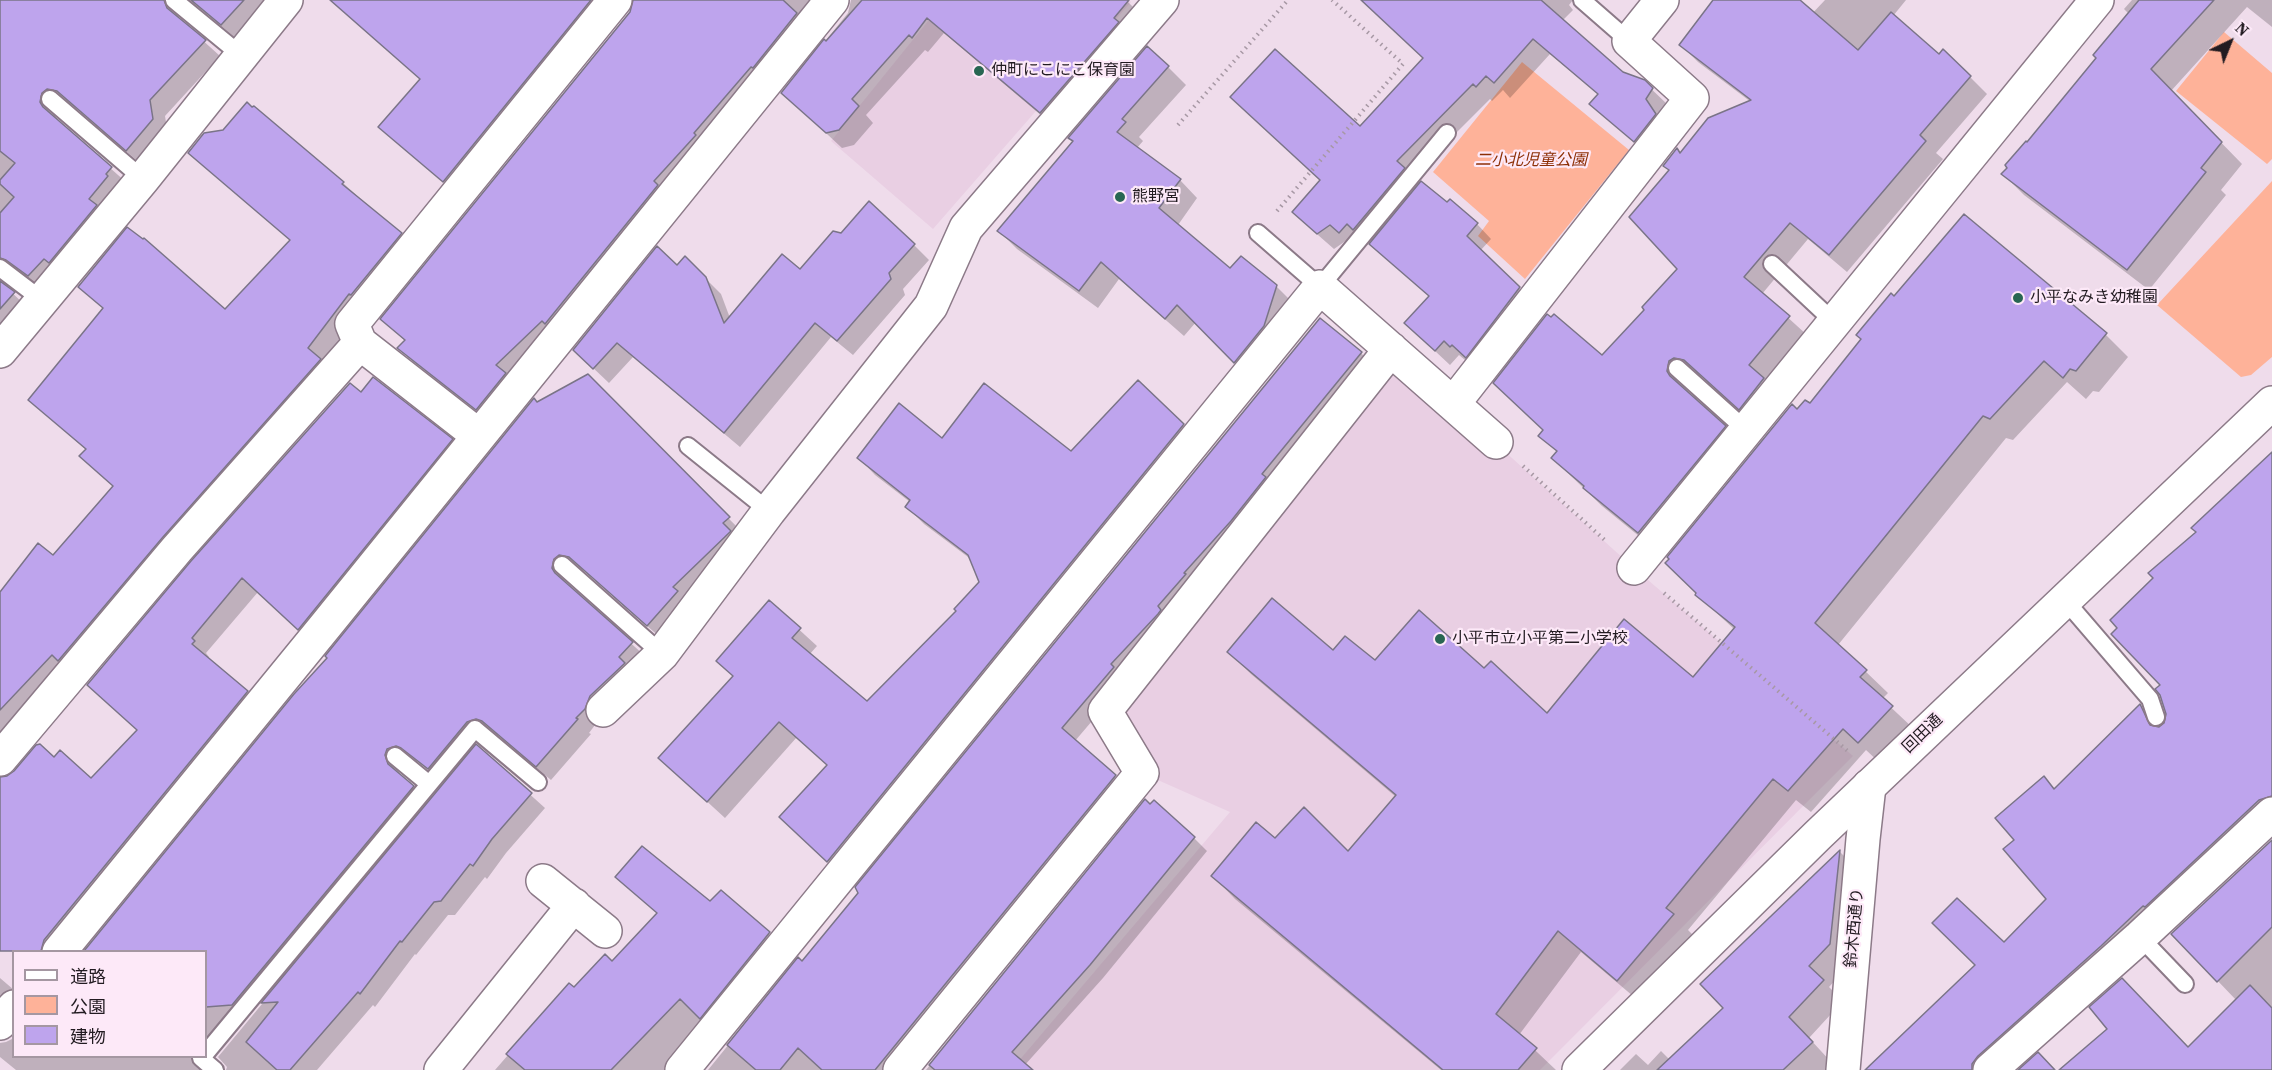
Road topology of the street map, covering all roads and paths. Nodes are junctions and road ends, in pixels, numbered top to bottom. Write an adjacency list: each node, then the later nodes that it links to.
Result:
1 (174, 0): 12 (lane)
2 (286, 0): 12 (street)
3 (615, 0): 23 (street)
4 (832, 0): 30 (street)
5 (1162, 0): 33 (street)
6 (1288, 0): 14 (path)
7 (1332, 0): 17 (path)
8 (1582, 0): 11 (lane)
9 (1662, 0): 11 (street)
10 (2097, 0): 22 (street)
11 (1629, 41): 28 (street)
12 (242, 56): 16 (street)
13 (50, 99): 16 (lane)
14 (1178, 125)
15 (1447, 133): 20 (lane)
16 (144, 179): 21 (street)
17 (1258, 233): 20 (lane)
18 (1772, 264): 22 (lane)
19 (0, 268): 21 (lane)
20 (1320, 286): 24 (street); 58 (street)
21 (42, 300): 25 (street)
22 (1834, 322): 29 (street)
23 (360, 343): 30 (street); 41 (street)
24 (1391, 349): 28 (street); 59 (street)
25 (0, 351)
26 (1677, 368): 29 (lane)
27 (2272, 403): 36 (street, 回田通)
28 (1453, 404): 31 (street)
29 (1746, 430): 35 (street)
30 (479, 436): 50 (street)
31 (1496, 442): 35 (path)
32 (688, 446): 33 (lane)
33 (769, 511): 37 (street)
34 (562, 565): 37 (lane)
35 (1634, 568): 43 (path)
36 (2064, 600): 39 (lane); 43 (street, 回田通)
37 (662, 654): 38 (street)
38 (603, 710)
39 (2156, 717)
40 (395, 756): 44 (lane)
41 (0, 759)
42 (538, 782): 44 (lane)
43 (1873, 782): 60 (street, 回田通); 61 (street, 鈴木西通り)
44 (429, 784): 54 (lane)
45 (2272, 814): 49 (street)
46 (543, 881): 47 (street)
47 (574, 905): 48 (street); 57 (street)
48 (605, 931)
49 (2140, 937): 51 (lane); 62 (street)
50 (60, 950)
51 (2186, 984)
52 (12, 1009): 53 (street)
53 (0, 1023)
54 (207, 1052)
55 (200, 1060): 56 (lane)
56 (215, 1070)
57 (441, 1070)
58 (682, 1070)
59 (900, 1070)
60 (1579, 1070)
61 (1843, 1070)
62 (1990, 1070)

